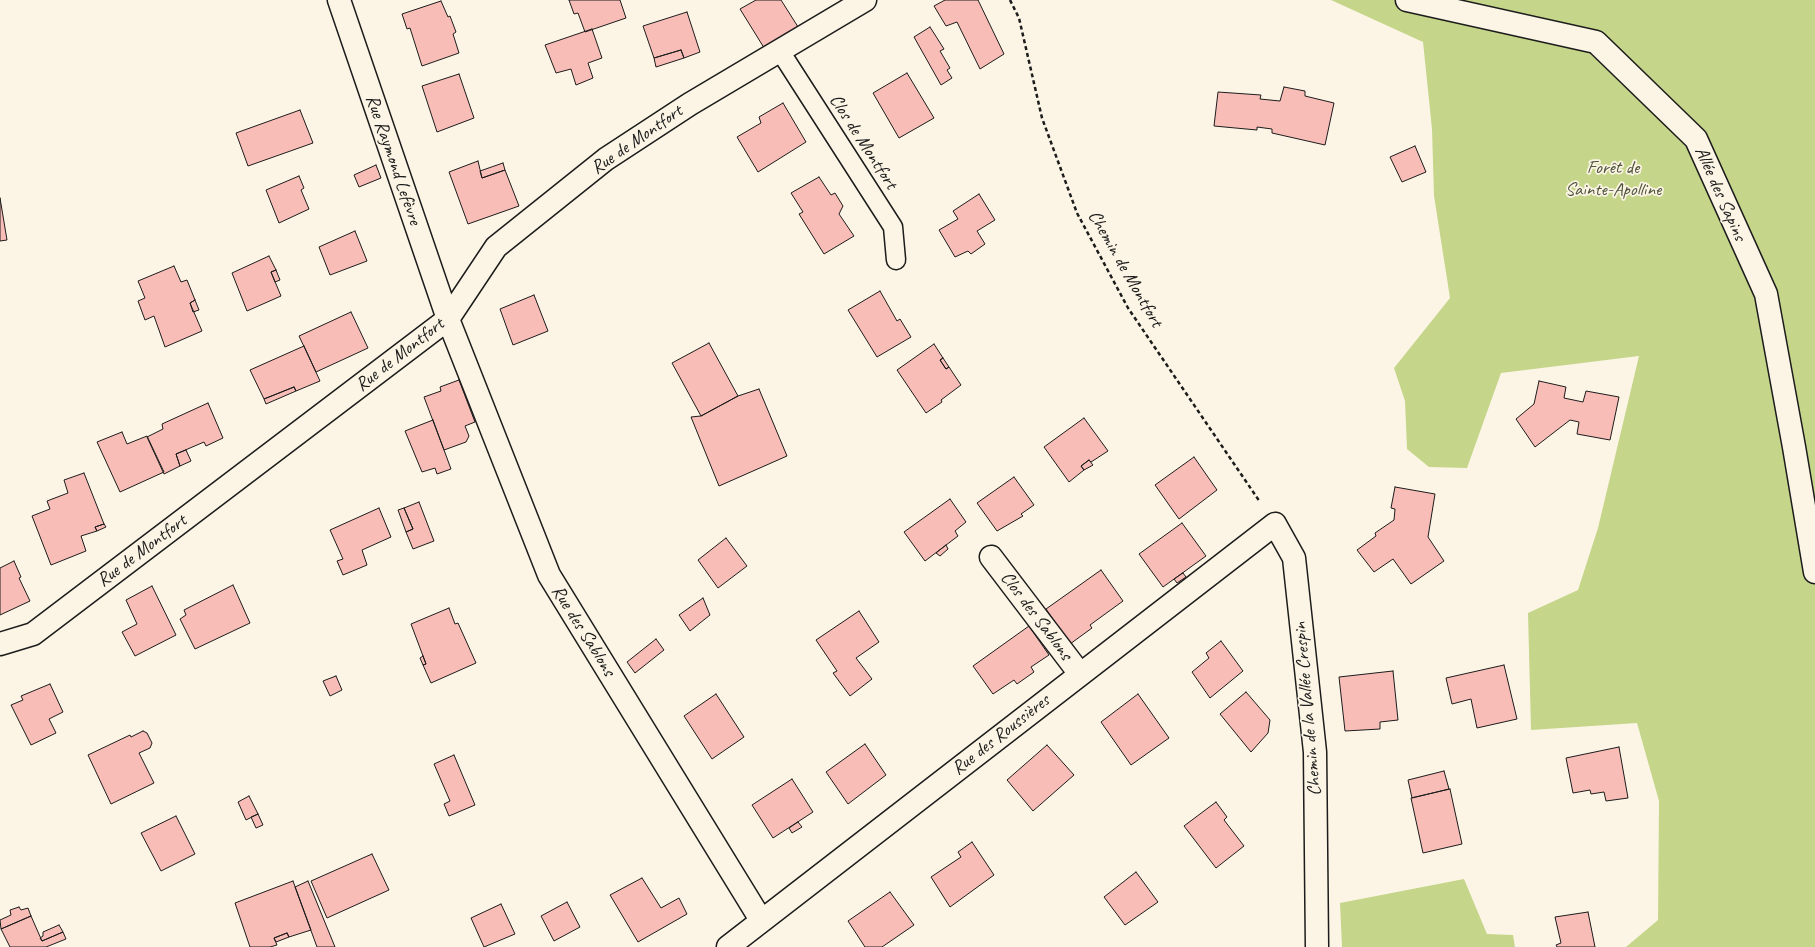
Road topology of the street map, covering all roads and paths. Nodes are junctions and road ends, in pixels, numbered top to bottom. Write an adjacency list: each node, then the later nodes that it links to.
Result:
1 (339, 0): 7 (street, Rue Raymond Lefèvre)
2 (866, 0): 5 (street, Rue de Montfort)
3 (1010, 0): 8 (path, Chemin de Montfort)
4 (1407, 0): 10 (street, Allée des Sapins)
5 (780, 51): 6 (lane, Clos de Montfort); 7 (street, Rue de Montfort)
6 (896, 260)
7 (448, 319): 11 (street, Rue de Montfort); 13 (street, Rue des Sablons)
8 (1275, 524): 12 (street, Rue des Roussières); 15 (street, Chemin de la Vallée Crespin)
9 (991, 557): 12 (street, Clos des Sablons)
10 (1815, 572)
11 (0, 644)
12 (1080, 674): 13 (street, Rue des Roussières)
13 (762, 920): 14 (street, Rue des Roussières)
14 (728, 947)
15 (1317, 947)

